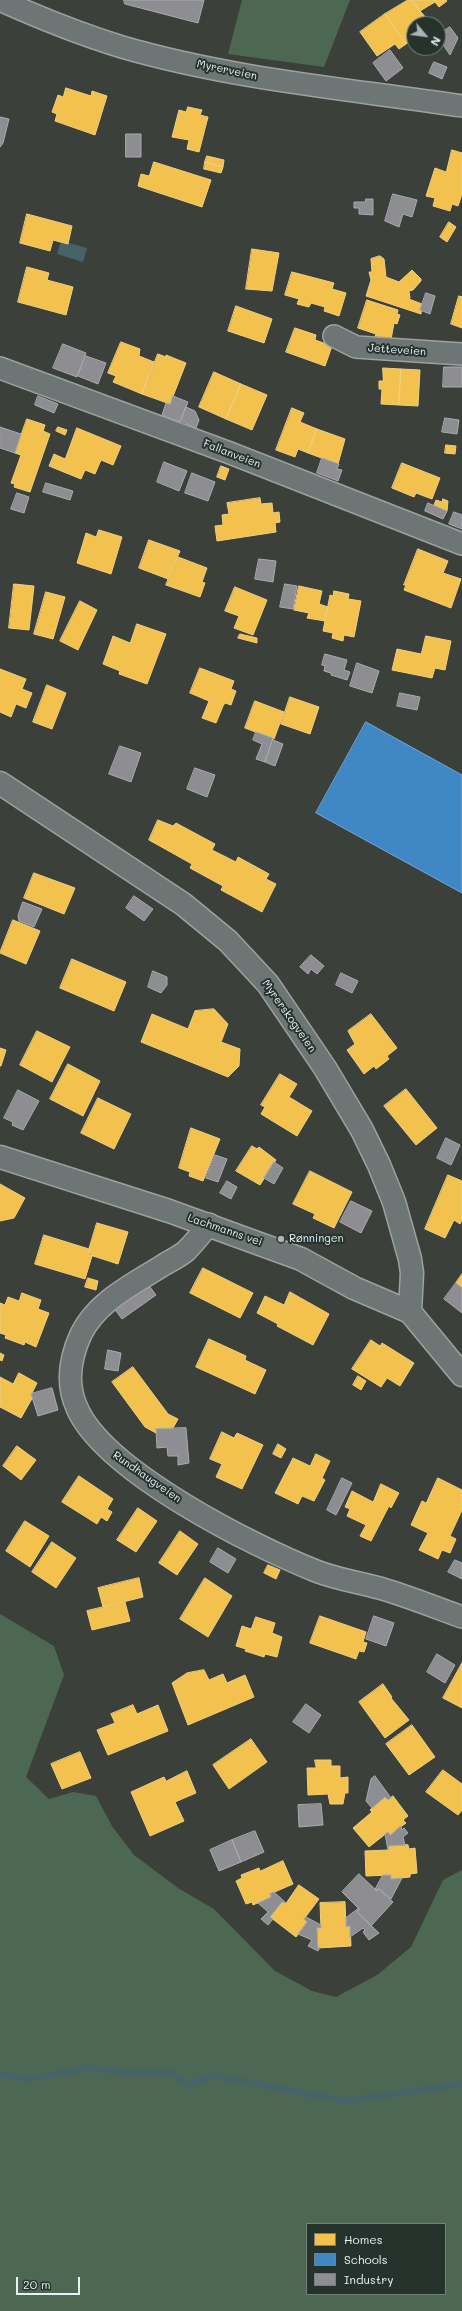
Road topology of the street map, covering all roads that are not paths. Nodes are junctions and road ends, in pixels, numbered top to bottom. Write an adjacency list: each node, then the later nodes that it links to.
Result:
1 (0, 0): 2 (street, Myrerveien)
2 (462, 106)
3 (334, 336): 4 (street, Jetteveien)
4 (462, 354)
5 (0, 368): 6 (street, Fallanveien)
6 (462, 544)
7 (0, 783): 10 (street, Myrerskogveien)
8 (0, 1157): 9 (street, Lachmanns vei)
9 (208, 1224): 10 (street, Lachmanns vei); 12 (street, Rundhaugveien)
10 (410, 1312): 11 (street, Lachmanns vei)
11 (462, 1374)
12 (462, 1617)

